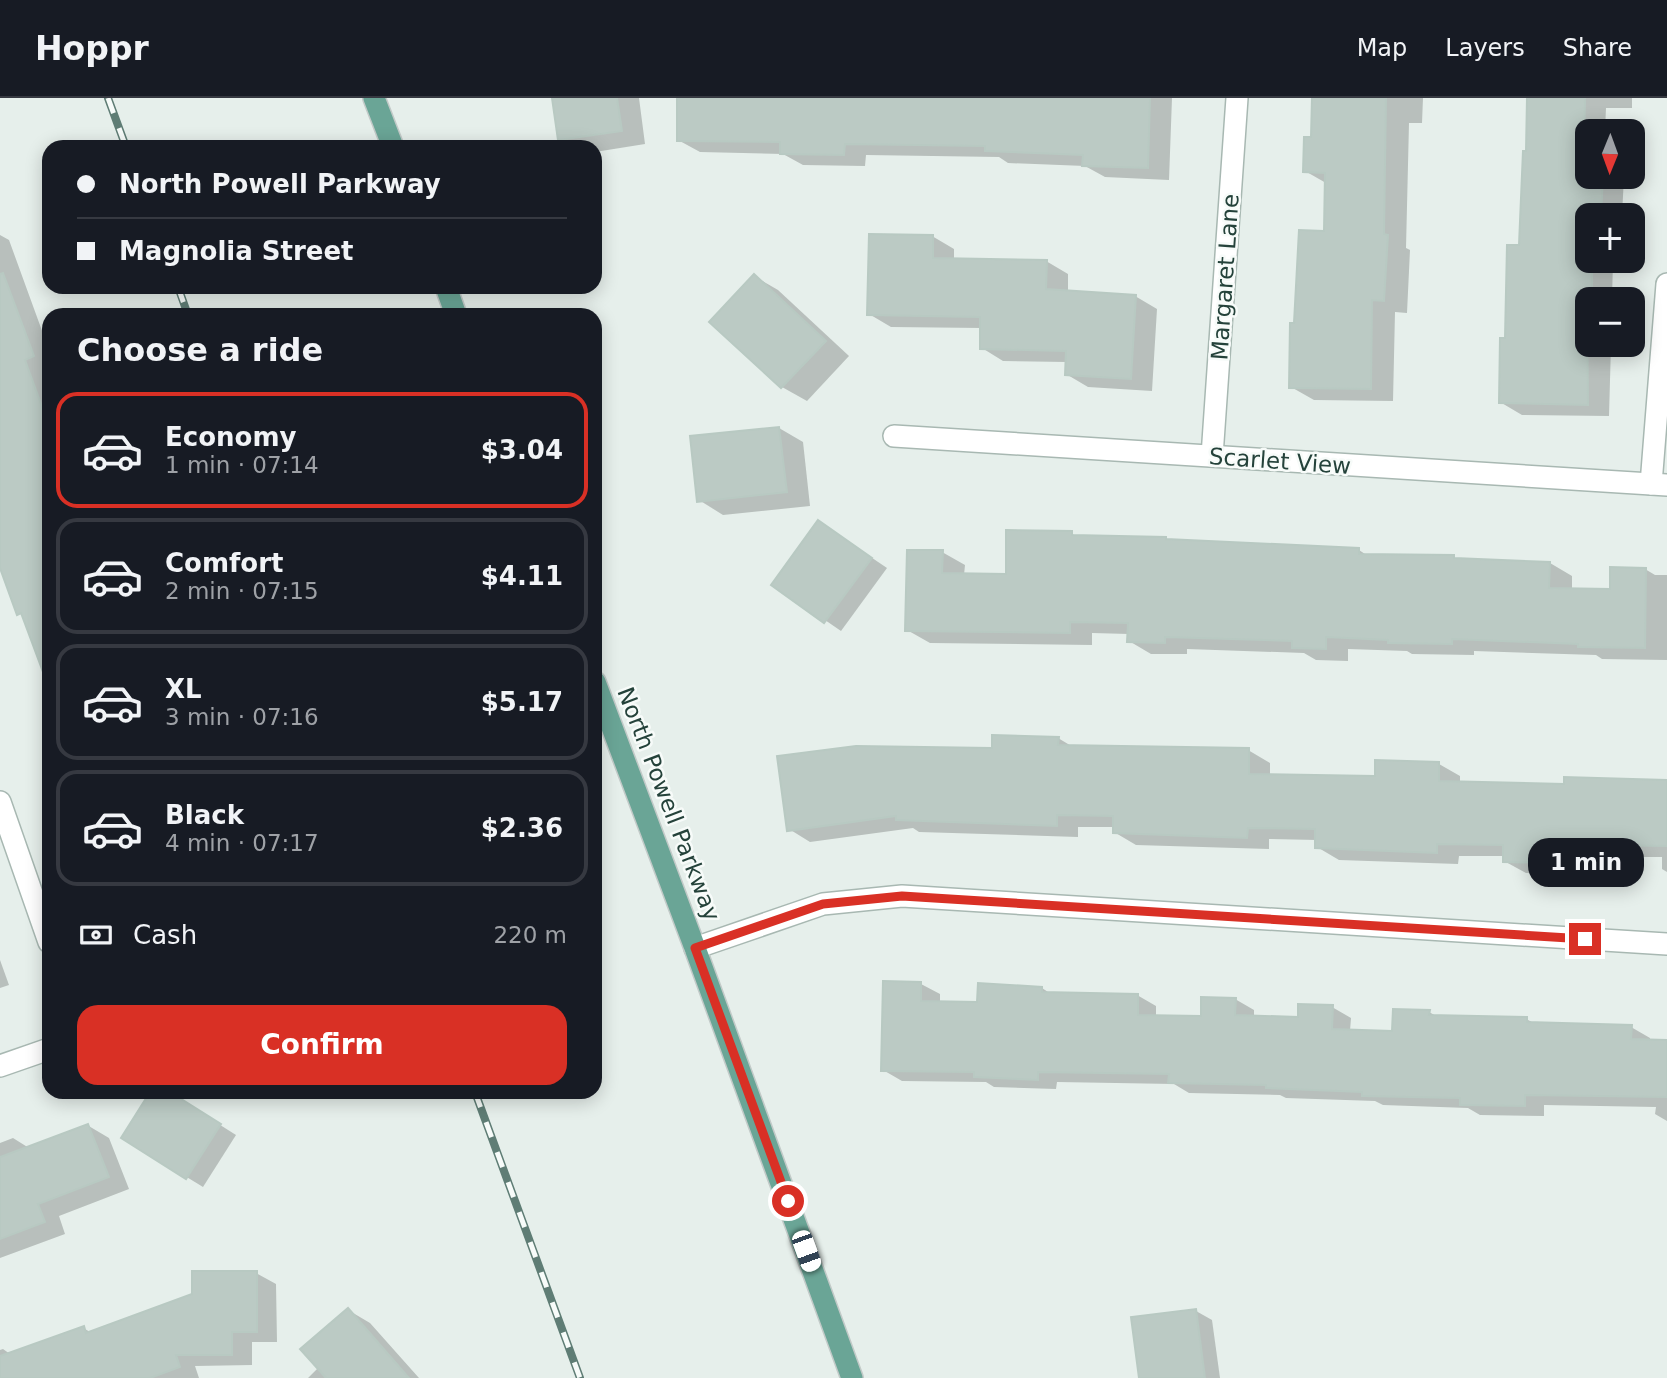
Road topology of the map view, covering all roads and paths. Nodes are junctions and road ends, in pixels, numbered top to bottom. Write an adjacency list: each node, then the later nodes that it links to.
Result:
1 (374, 98): 3 (main road)
2 (1237, 98): 6 (street, Margaret Lane)
3 (390, 140)
4 (1667, 284): 7 (street)
5 (894, 436): 6 (street, Scarlet View)
6 (1212, 456): 7 (street, Scarlet View)
7 (1659, 484)
8 (602, 701): 12 (main road, North Powell Parkway)
9 (0, 802): 10 (street)
10 (42, 922)
11 (1667, 944): 12 (street)
12 (695, 948): 15 (main road, North Powell Parkway)
13 (42, 1051): 14 (street)
14 (0, 1066)
15 (852, 1378)

